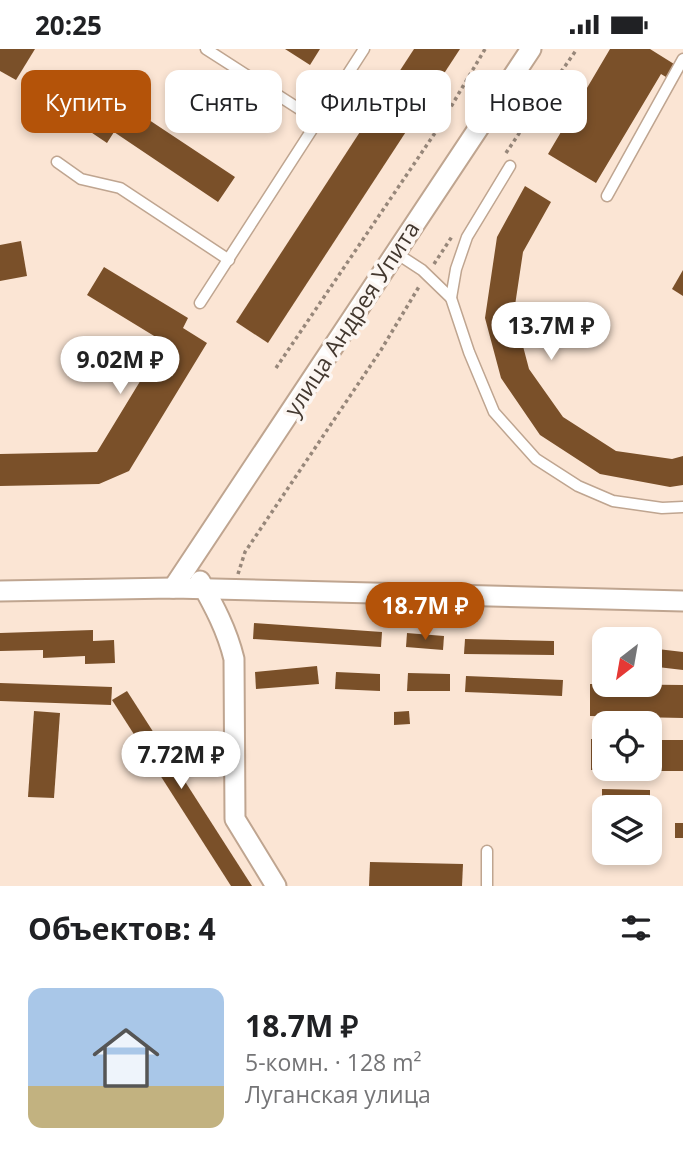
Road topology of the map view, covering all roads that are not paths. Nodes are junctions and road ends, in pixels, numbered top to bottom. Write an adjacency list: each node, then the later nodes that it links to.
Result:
1 (206, 49): 6 (lane)
2 (365, 49): 5 (lane)
3 (531, 49): 11 (street, улица Андрея Упита)
4 (683, 59): 10 (lane)
5 (351, 70)
6 (296, 107)
7 (310, 133): 12 (lane)
8 (57, 162): 12 (lane)
9 (505, 164): 13 (lane)
10 (607, 196)
11 (396, 253): 13 (lane); 16 (street, улица Андрея Упита)
12 (229, 260): 14 (lane)
13 (451, 298): 15 (lane)
14 (200, 303)
15 (683, 507)
16 (191, 561): 17 (street, улица Андрея Упита); 18 (street)
17 (173, 588): 18 (street); 19 (street)
18 (205, 589): 20 (street); 22 (street)
19 (0, 591)
20 (683, 601)
21 (487, 851): 23 (lane)
22 (276, 886)
23 (487, 886)

